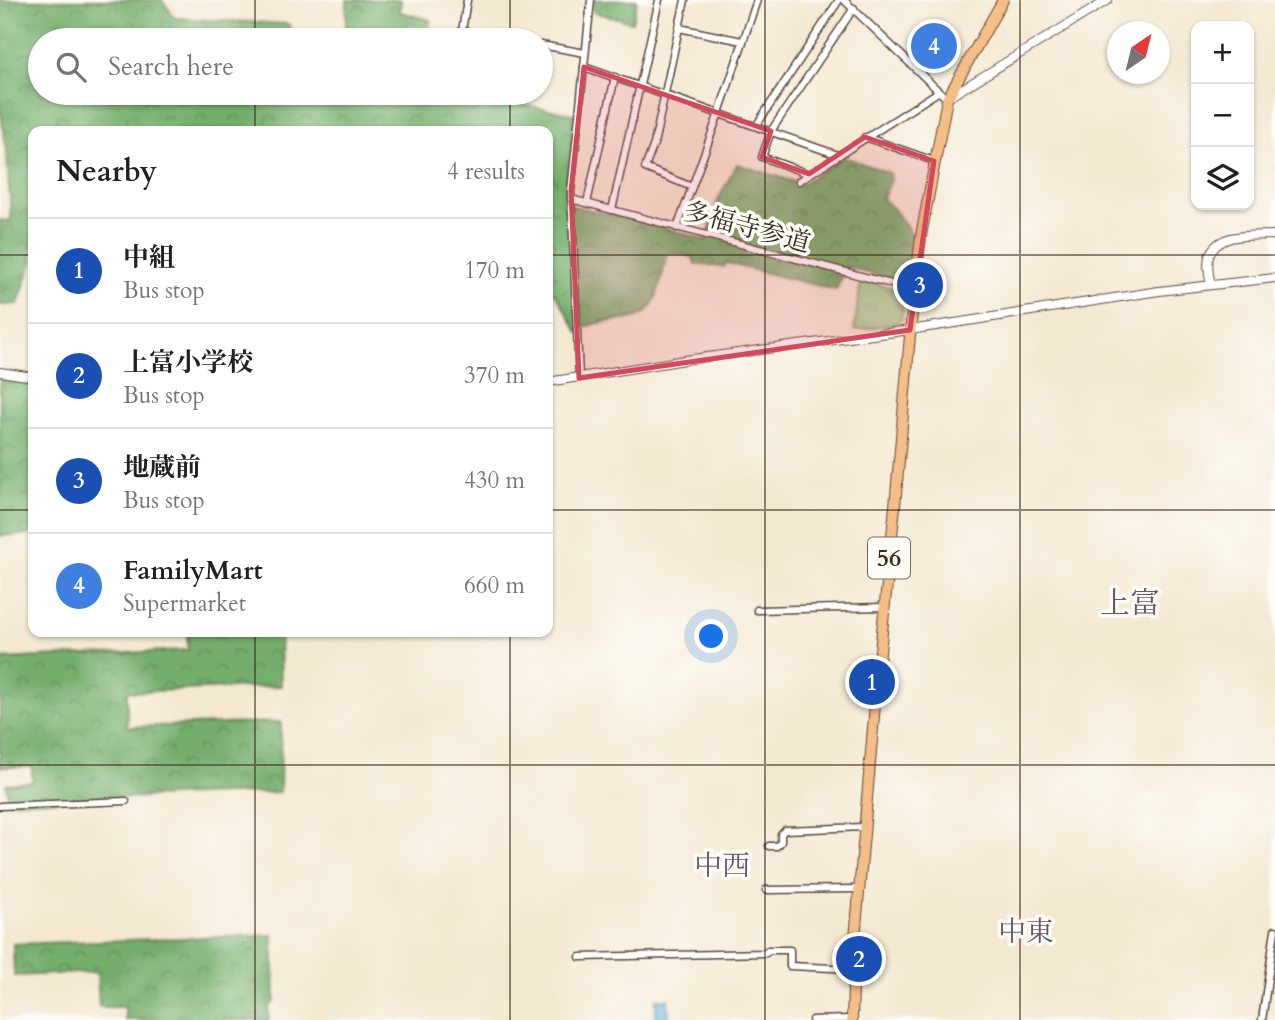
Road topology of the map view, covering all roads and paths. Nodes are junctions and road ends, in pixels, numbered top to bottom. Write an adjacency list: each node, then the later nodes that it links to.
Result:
1 (467, 0): 10 (street)
2 (591, 0): 14 (street)
3 (659, 0): 19 (street)
4 (685, 0): 11 (street)
5 (757, 0): 12 (street)
6 (842, 0): 9 (street); 15 (street)
7 (1003, 0): 21 (main road, 56)
8 (1108, 0): 21 (street)
9 (854, 8): 17 (street); 21 (street)
10 (463, 28)
11 (679, 28): 12 (street); 20 (street)
12 (742, 41): 22 (street)
13 (553, 47): 14 (street)
14 (585, 53): 16 (street)
15 (800, 60): 17 (street); 23 (street)
16 (584, 67): 18 (street); 31 (street)
17 (813, 69): 24 (street)
18 (614, 77): 19 (street); 32 (street)
19 (640, 86): 20 (street); 33 (street)
20 (664, 94): 22 (street); 30 (street)
21 (942, 96): 25 (street); 27 (main road, 56)
22 (719, 113): 23 (street); 30 (street)
23 (756, 126): 24 (street)
24 (771, 131): 26 (street); 28 (street)
25 (865, 137): 26 (street); 27 (street)
26 (838, 155): 28 (street)
27 (934, 161): 38 (main road, 56)
28 (809, 174): 29 (street)
29 (799, 181)
30 (692, 187): 34 (street)
31 (571, 199): 32 (street, 多福寺参道); 42 (street)
32 (587, 203): 33 (street, 多福寺参道)
33 (612, 210): 34 (street, 多福寺参道)
34 (677, 228): 38 (street, 多福寺参道)
35 (1275, 235): 37 (street)
36 (1275, 278): 37 (street)
37 (1210, 285): 39 (street)
38 (914, 290): 39 (main road, 56)
39 (910, 330): 42 (street); 44 (main road, 56)
40 (0, 372): 41 (street)
41 (28, 376)
42 (579, 378): 43 (street)
43 (553, 381)
44 (884, 607): 45 (street); 48 (main road, 56)
45 (757, 610)
46 (125, 801): 47 (street)
47 (0, 806)
48 (864, 827): 49 (street); 50 (main road, 56)
49 (769, 846)
50 (859, 889): 51 (street); 54 (main road, 56)
51 (766, 890)
52 (1275, 930): 57 (street)
53 (580, 957): 54 (street)
54 (853, 970): 56 (main road, 56)
55 (812, 1020): 56 (street)
56 (852, 1020)
57 (1262, 1020)

